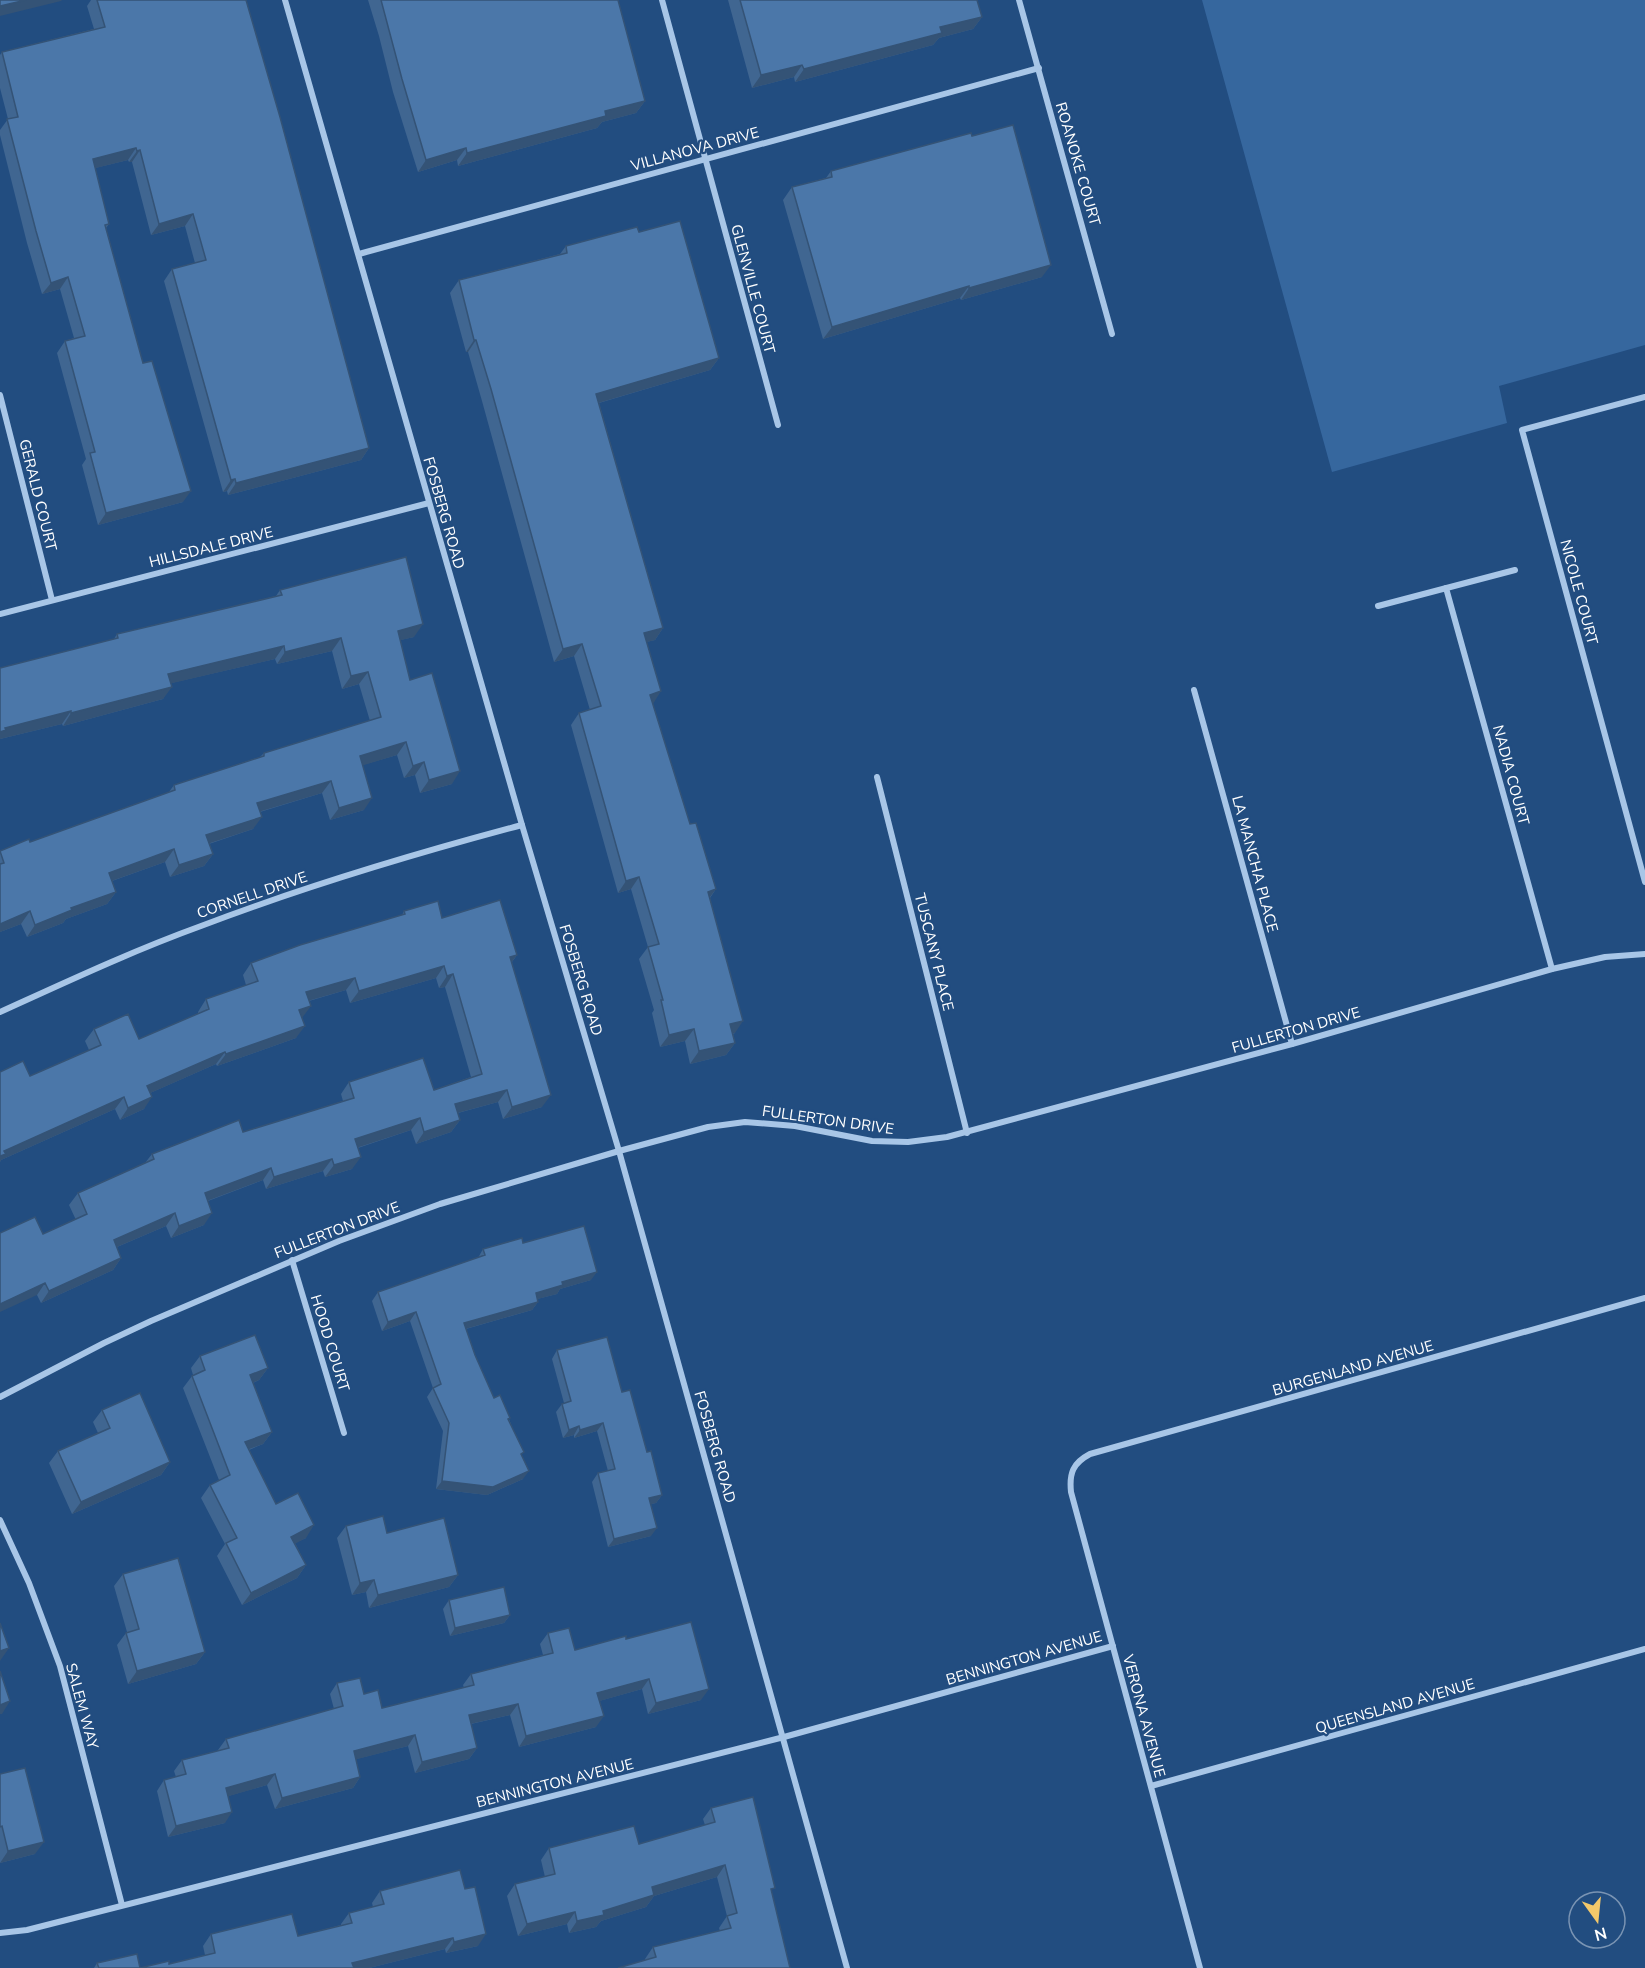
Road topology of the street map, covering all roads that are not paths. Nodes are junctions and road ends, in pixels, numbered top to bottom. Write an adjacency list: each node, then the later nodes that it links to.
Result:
1 (285, 0): 6 (street, FOSBERG ROAD)
2 (662, 0): 5 (street, GLENVILLE COURT)
3 (1019, 0): 4 (street, ROANOKE COURT)
4 (1039, 68): 5 (street, VILLANOVA DRIVE); 7 (street, ROANOKE COURT)
5 (705, 159): 6 (street, VILLANOVA DRIVE); 10 (street, GLENVILLE COURT)
6 (358, 254): 11 (street, FOSBERG ROAD)
7 (1113, 334)
8 (0, 396): 14 (street, GERALD COURT)
9 (1645, 397): 20 (street, NICOLE COURT)
10 (778, 425)
11 (429, 503): 14 (street, HILLSDALE DRIVE); 19 (street, FOSBERG ROAD)
12 (1515, 570): 13 (street)
13 (1446, 588): 15 (street); 22 (street, NADIA COURT)
14 (52, 600): 16 (street, HILLSDALE DRIVE)
15 (1378, 606)
16 (0, 614)
17 (1194, 690): 24 (street, LA MANCHA PLACE)
18 (877, 777): 25 (street, TUSCANY PLACE)
19 (522, 825): 23 (street, CORNELL DRIVE); 26 (street, FOSBERG ROAD)
20 (1645, 882)
21 (1645, 954): 22 (street, FULLERTON DRIVE)
22 (1552, 969): 24 (street, FULLERTON DRIVE)
23 (0, 1012)
24 (1292, 1044): 25 (street, FULLERTON DRIVE)
25 (968, 1133): 26 (street, FULLERTON DRIVE)
26 (619, 1151): 27 (street, FULLERTON DRIVE); 35 (street, FOSBERG ROAD)
27 (292, 1260): 29 (street, FULLERTON DRIVE); 30 (street, HOOD COURT)
28 (1645, 1298): 31 (street, BURGENLAND AVENUE)
29 (0, 1397)
30 (344, 1432)
31 (1071, 1469): 33 (street, VERONA AVENUE)
32 (0, 1520): 37 (street, SALEM WAY)
33 (1113, 1646): 35 (street, BENNINGTON AVENUE); 36 (street, VERONA AVENUE)
34 (1645, 1649): 36 (street, QUEENSLAND AVENUE)
35 (784, 1737): 37 (street, BENNINGTON AVENUE); 39 (street, FOSBERG ROAD)
36 (1151, 1786): 40 (street, VERONA AVENUE)
37 (122, 1905): 38 (street, BENNINGTON AVENUE)
38 (0, 1933)
39 (847, 1968)
40 (1200, 1968)

